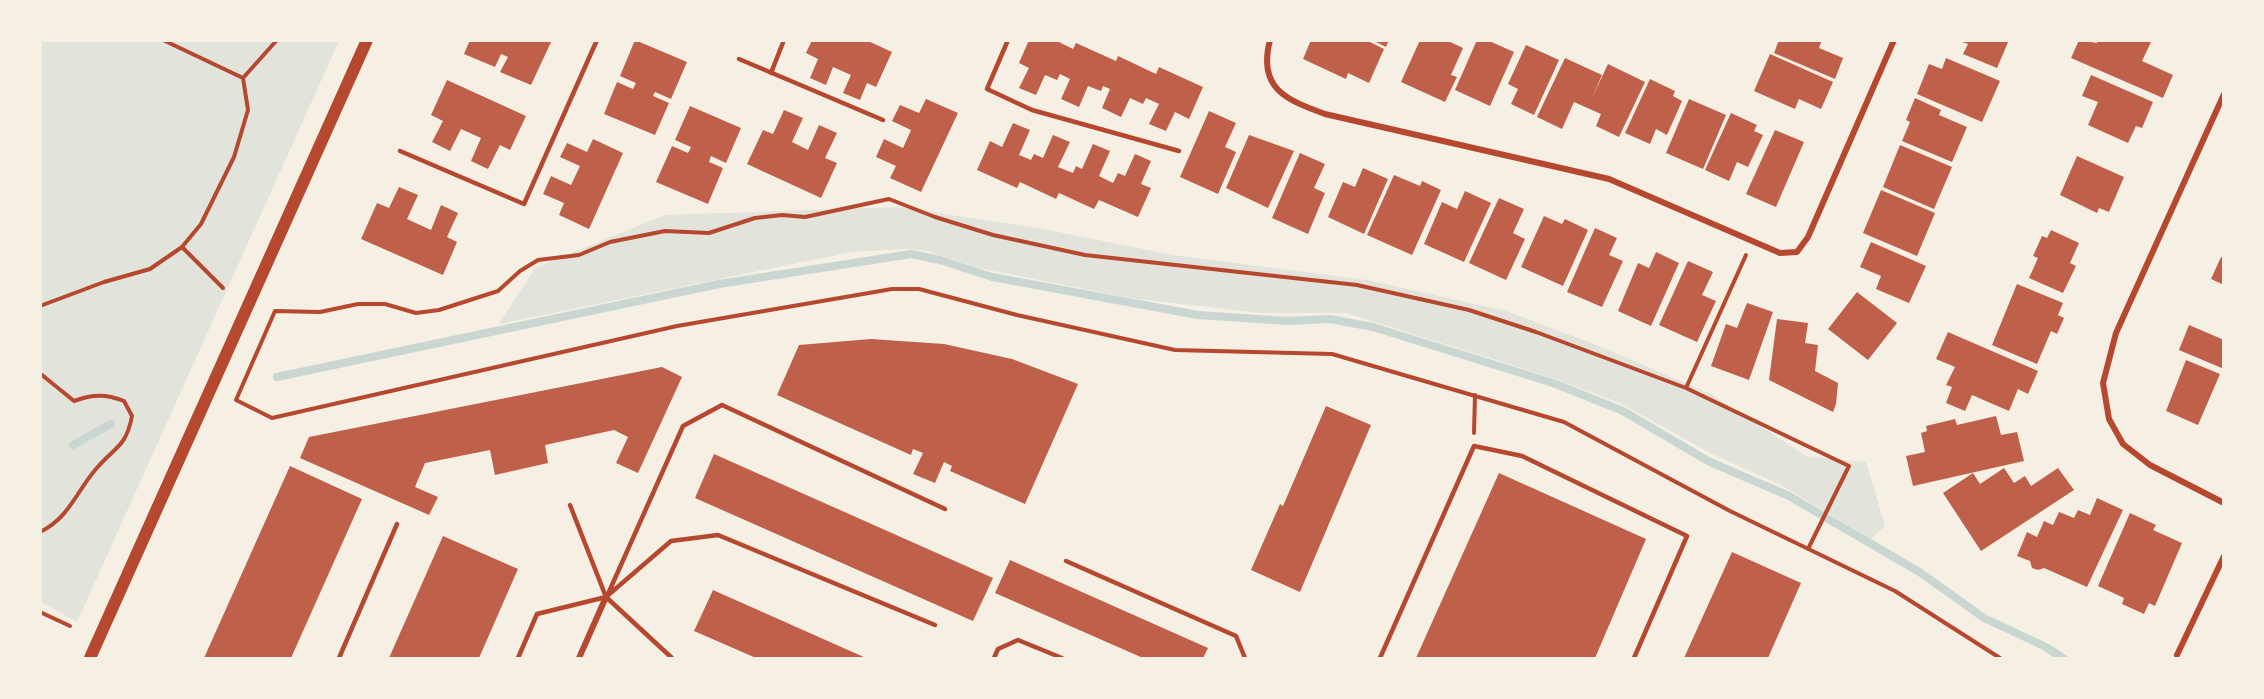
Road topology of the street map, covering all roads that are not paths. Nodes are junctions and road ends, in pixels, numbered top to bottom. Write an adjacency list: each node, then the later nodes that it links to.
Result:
1 (367, 40): 22 (main road)
2 (597, 40): 11 (lane)
3 (784, 40): 8 (lane)
4 (1008, 40): 12 (lane)
5 (1270, 40): 6 (street)
6 (1894, 40)
7 (739, 59): 8 (lane)
8 (771, 73): 10 (lane)
9 (2223, 94): 13 (street)
10 (883, 120)
11 (400, 151)
12 (1179, 151)
13 (2223, 503)
14 (570, 505): 19 (lane)
15 (945, 509): 19 (lane)
16 (397, 524): 23 (lane)
17 (2223, 556): 21 (street)
18 (1066, 561): 29 (lane)
19 (606, 597): 20 (lane); 24 (lane); 25 (street); 26 (lane)
20 (935, 625)
21 (2176, 655)
22 (90, 658)
23 (339, 658)
24 (518, 658)
25 (579, 658)
26 (672, 658)
27 (994, 658): 28 (lane)
28 (1062, 658)
29 (1245, 658)
30 (1380, 658): 31 (lane)
31 (1634, 658)

